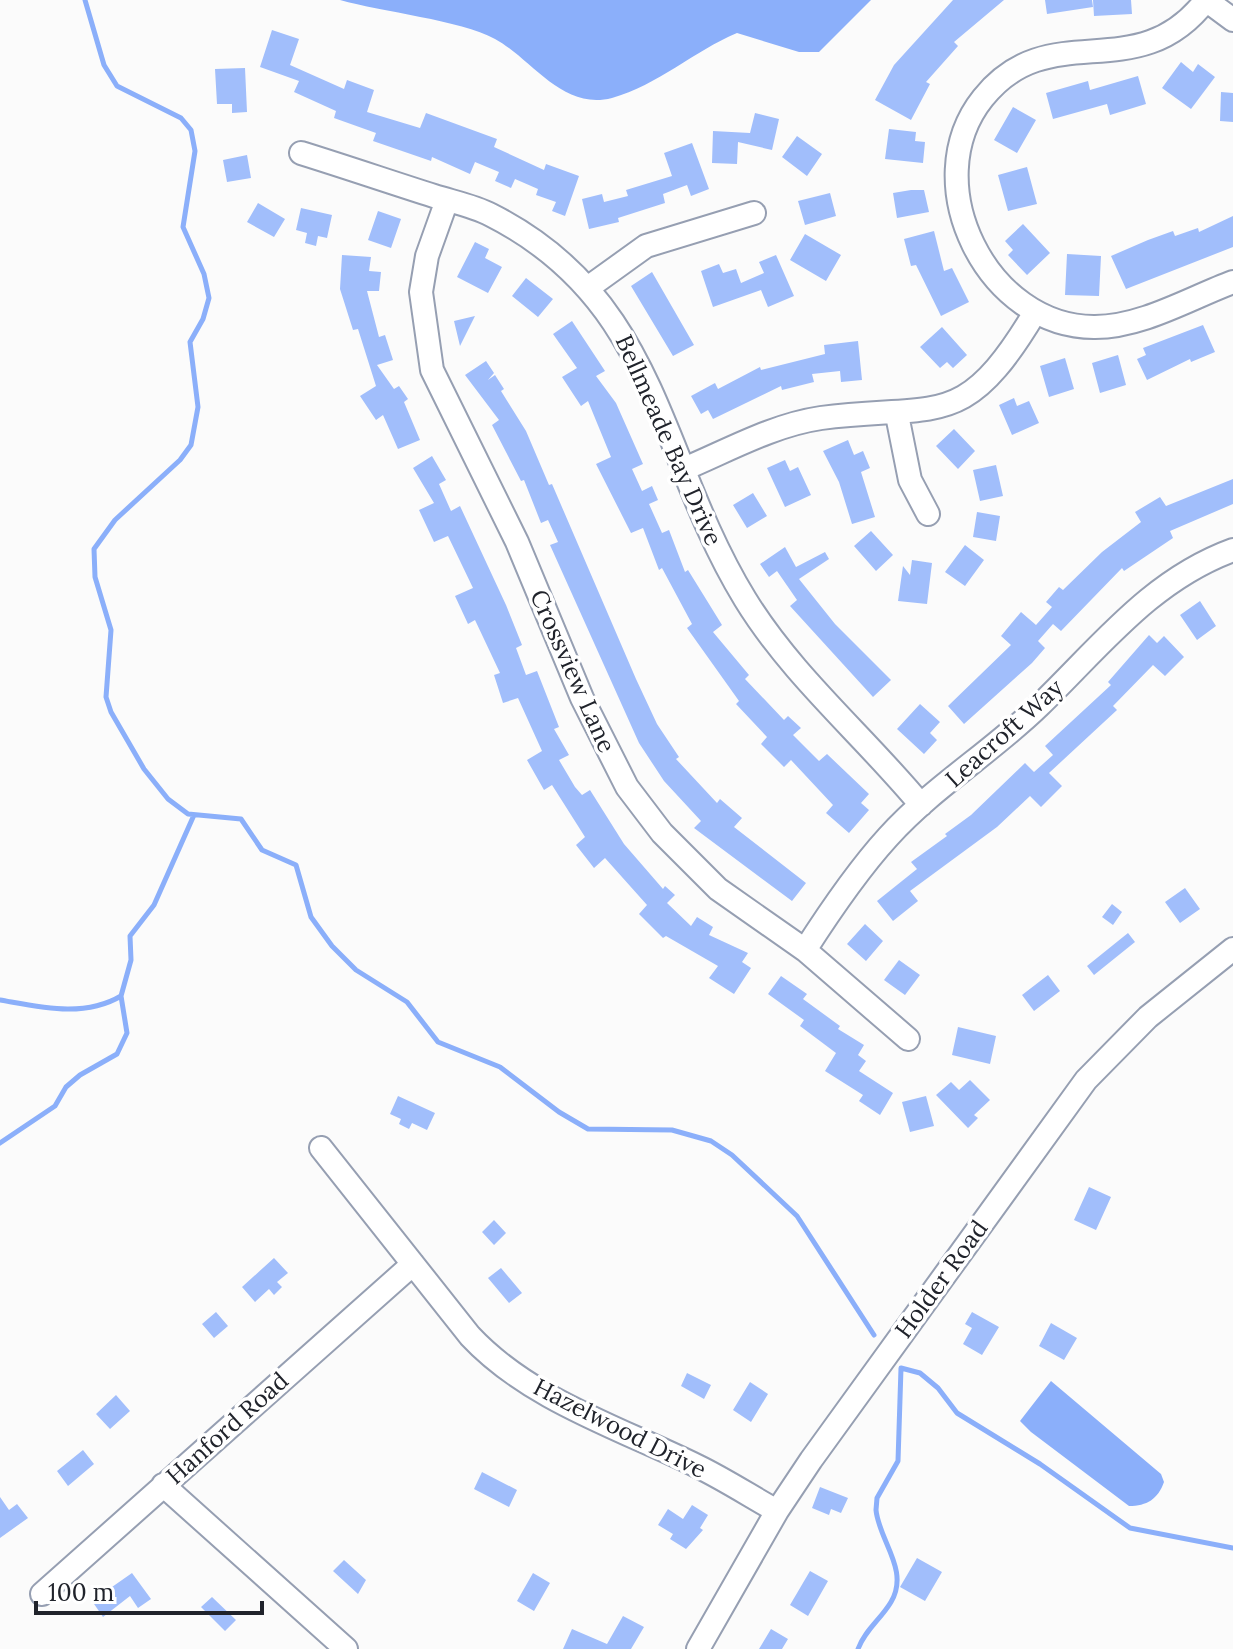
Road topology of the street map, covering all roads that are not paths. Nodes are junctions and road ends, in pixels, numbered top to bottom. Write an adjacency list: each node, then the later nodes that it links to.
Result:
1 (1206, 0): 2 (street); 8 (street)
2 (1233, 20)
3 (301, 153): 4 (street, Bellmeade Bay Drive)
4 (447, 200): 7 (street, Bellmeade Bay Drive); 15 (street, Crossview Lane)
5 (754, 213): 7 (street)
6 (1233, 282): 8 (street)
7 (589, 287): 10 (street, Bellmeade Bay Drive)
8 (1034, 314): 9 (street)
9 (897, 415): 10 (street); 11 (street)
10 (684, 469): 13 (street, Bellmeade Bay Drive)
11 (928, 514)
12 (1233, 550): 13 (street, Leacroft Way)
13 (921, 805): 15 (street, Leacroft Way)
14 (1233, 949): 20 (street, Holder Road)
15 (805, 950): 16 (street, Crossview Lane)
16 (908, 1039)
17 (321, 1148): 18 (street, Hazelwood Drive)
18 (413, 1264): 19 (street, Hanford Road); 20 (street, Hazelwood Drive)
19 (163, 1485): 21 (street, Hanford Road); 22 (street)
20 (777, 1511): 23 (street, Holder Road)
21 (42, 1594)
22 (346, 1649)
23 (698, 1649)

